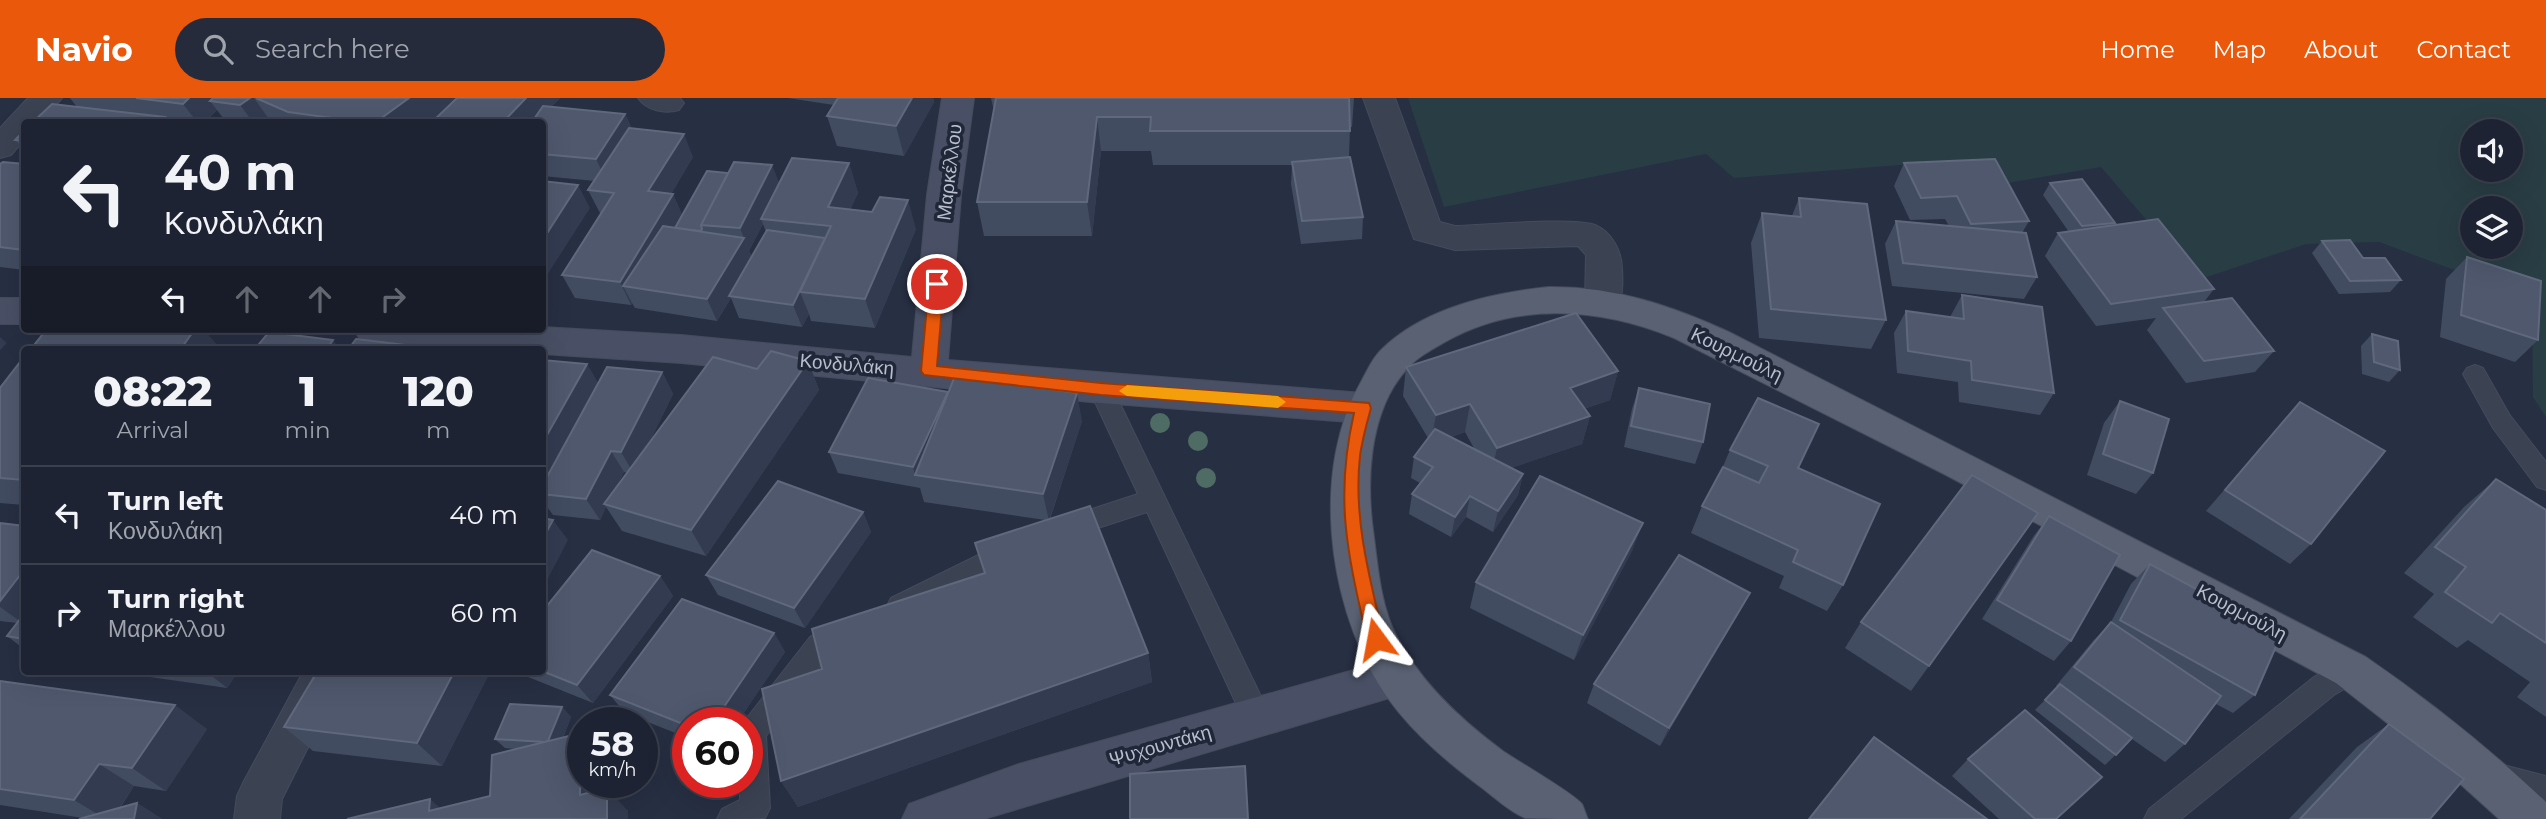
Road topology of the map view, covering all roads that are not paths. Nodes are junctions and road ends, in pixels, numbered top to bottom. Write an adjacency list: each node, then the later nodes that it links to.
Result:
1 (46, 98): 4 (street)
2 (958, 98): 12 (main road, Μαρκέλλου)
3 (1379, 98): 7 (street)
4 (26, 119)
5 (21, 125): 6 (street)
6 (0, 147)
7 (1603, 303): 15 (main road, Κουρμούλη); 18 (main road, Κουρμούλη)
8 (0, 311): 9 (main road)
9 (21, 311)
10 (406, 333): 11 (main road, Κονδυλάκη)
11 (500, 344): 12 (main road, Κονδυλάκη)
12 (929, 371): 14 (main road, Κονδυλάκη)
13 (2475, 374): 16 (lane)
14 (1101, 389): 15 (main road, Κονδυλάκη); 17 (lane)
15 (1363, 408): 20 (main road, Κουρμούλη)
16 (2546, 480)
17 (1152, 500): 21 (lane); 25 (lane)
18 (2351, 670): 22 (main road, Κουρμούλη); 28 (lane)
19 (323, 675): 24 (street)
20 (1396, 677): 21 (main road, Ψυχουντάκη); 27 (main road, Κουρμούλη)
21 (1257, 718): 26 (main road, Ψυχουντάκη)
22 (2496, 784): 23 (street); 29 (main road, Κουρμούλη)
23 (2546, 797)
24 (257, 819)
25 (732, 819)
26 (925, 819)
27 (1565, 819)
28 (2159, 819)
29 (2531, 819)

